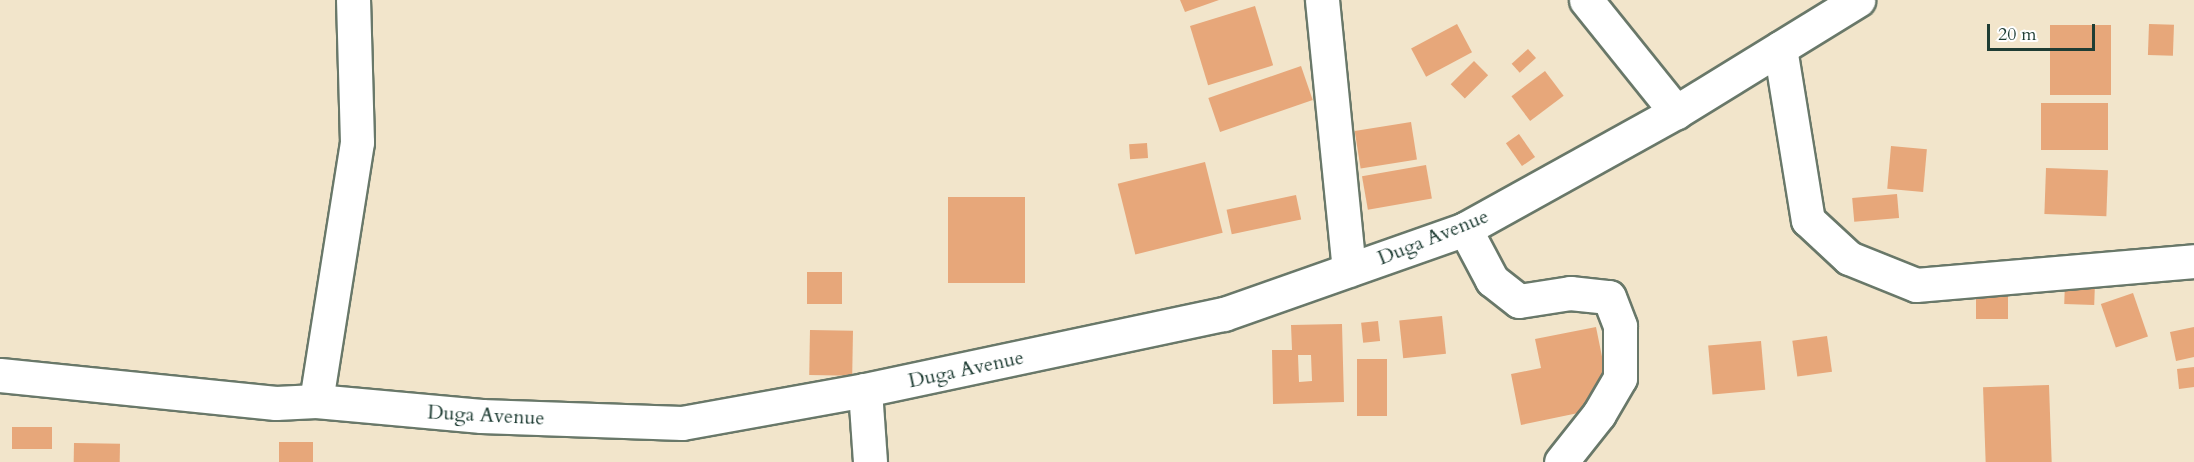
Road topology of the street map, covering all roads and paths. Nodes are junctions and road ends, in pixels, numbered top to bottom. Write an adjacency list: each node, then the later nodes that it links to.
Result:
1 (353, 0): 12 (street)
2 (1322, 0): 9 (street)
3 (1586, 0): 6 (street)
4 (1858, 0): 5 (street, Duga Avenue)
5 (1780, 48): 6 (street, Duga Avenue); 8 (street)
6 (1676, 112): 7 (street, Duga Avenue)
7 (1465, 229): 9 (street, Duga Avenue); 14 (street)
8 (2194, 261)
9 (1349, 270): 11 (street, Duga Avenue)
10 (0, 375): 12 (street, Duga Avenue)
11 (865, 390): 12 (street, Duga Avenue); 13 (street)
12 (316, 402)
13 (870, 462)
14 (1561, 462)

